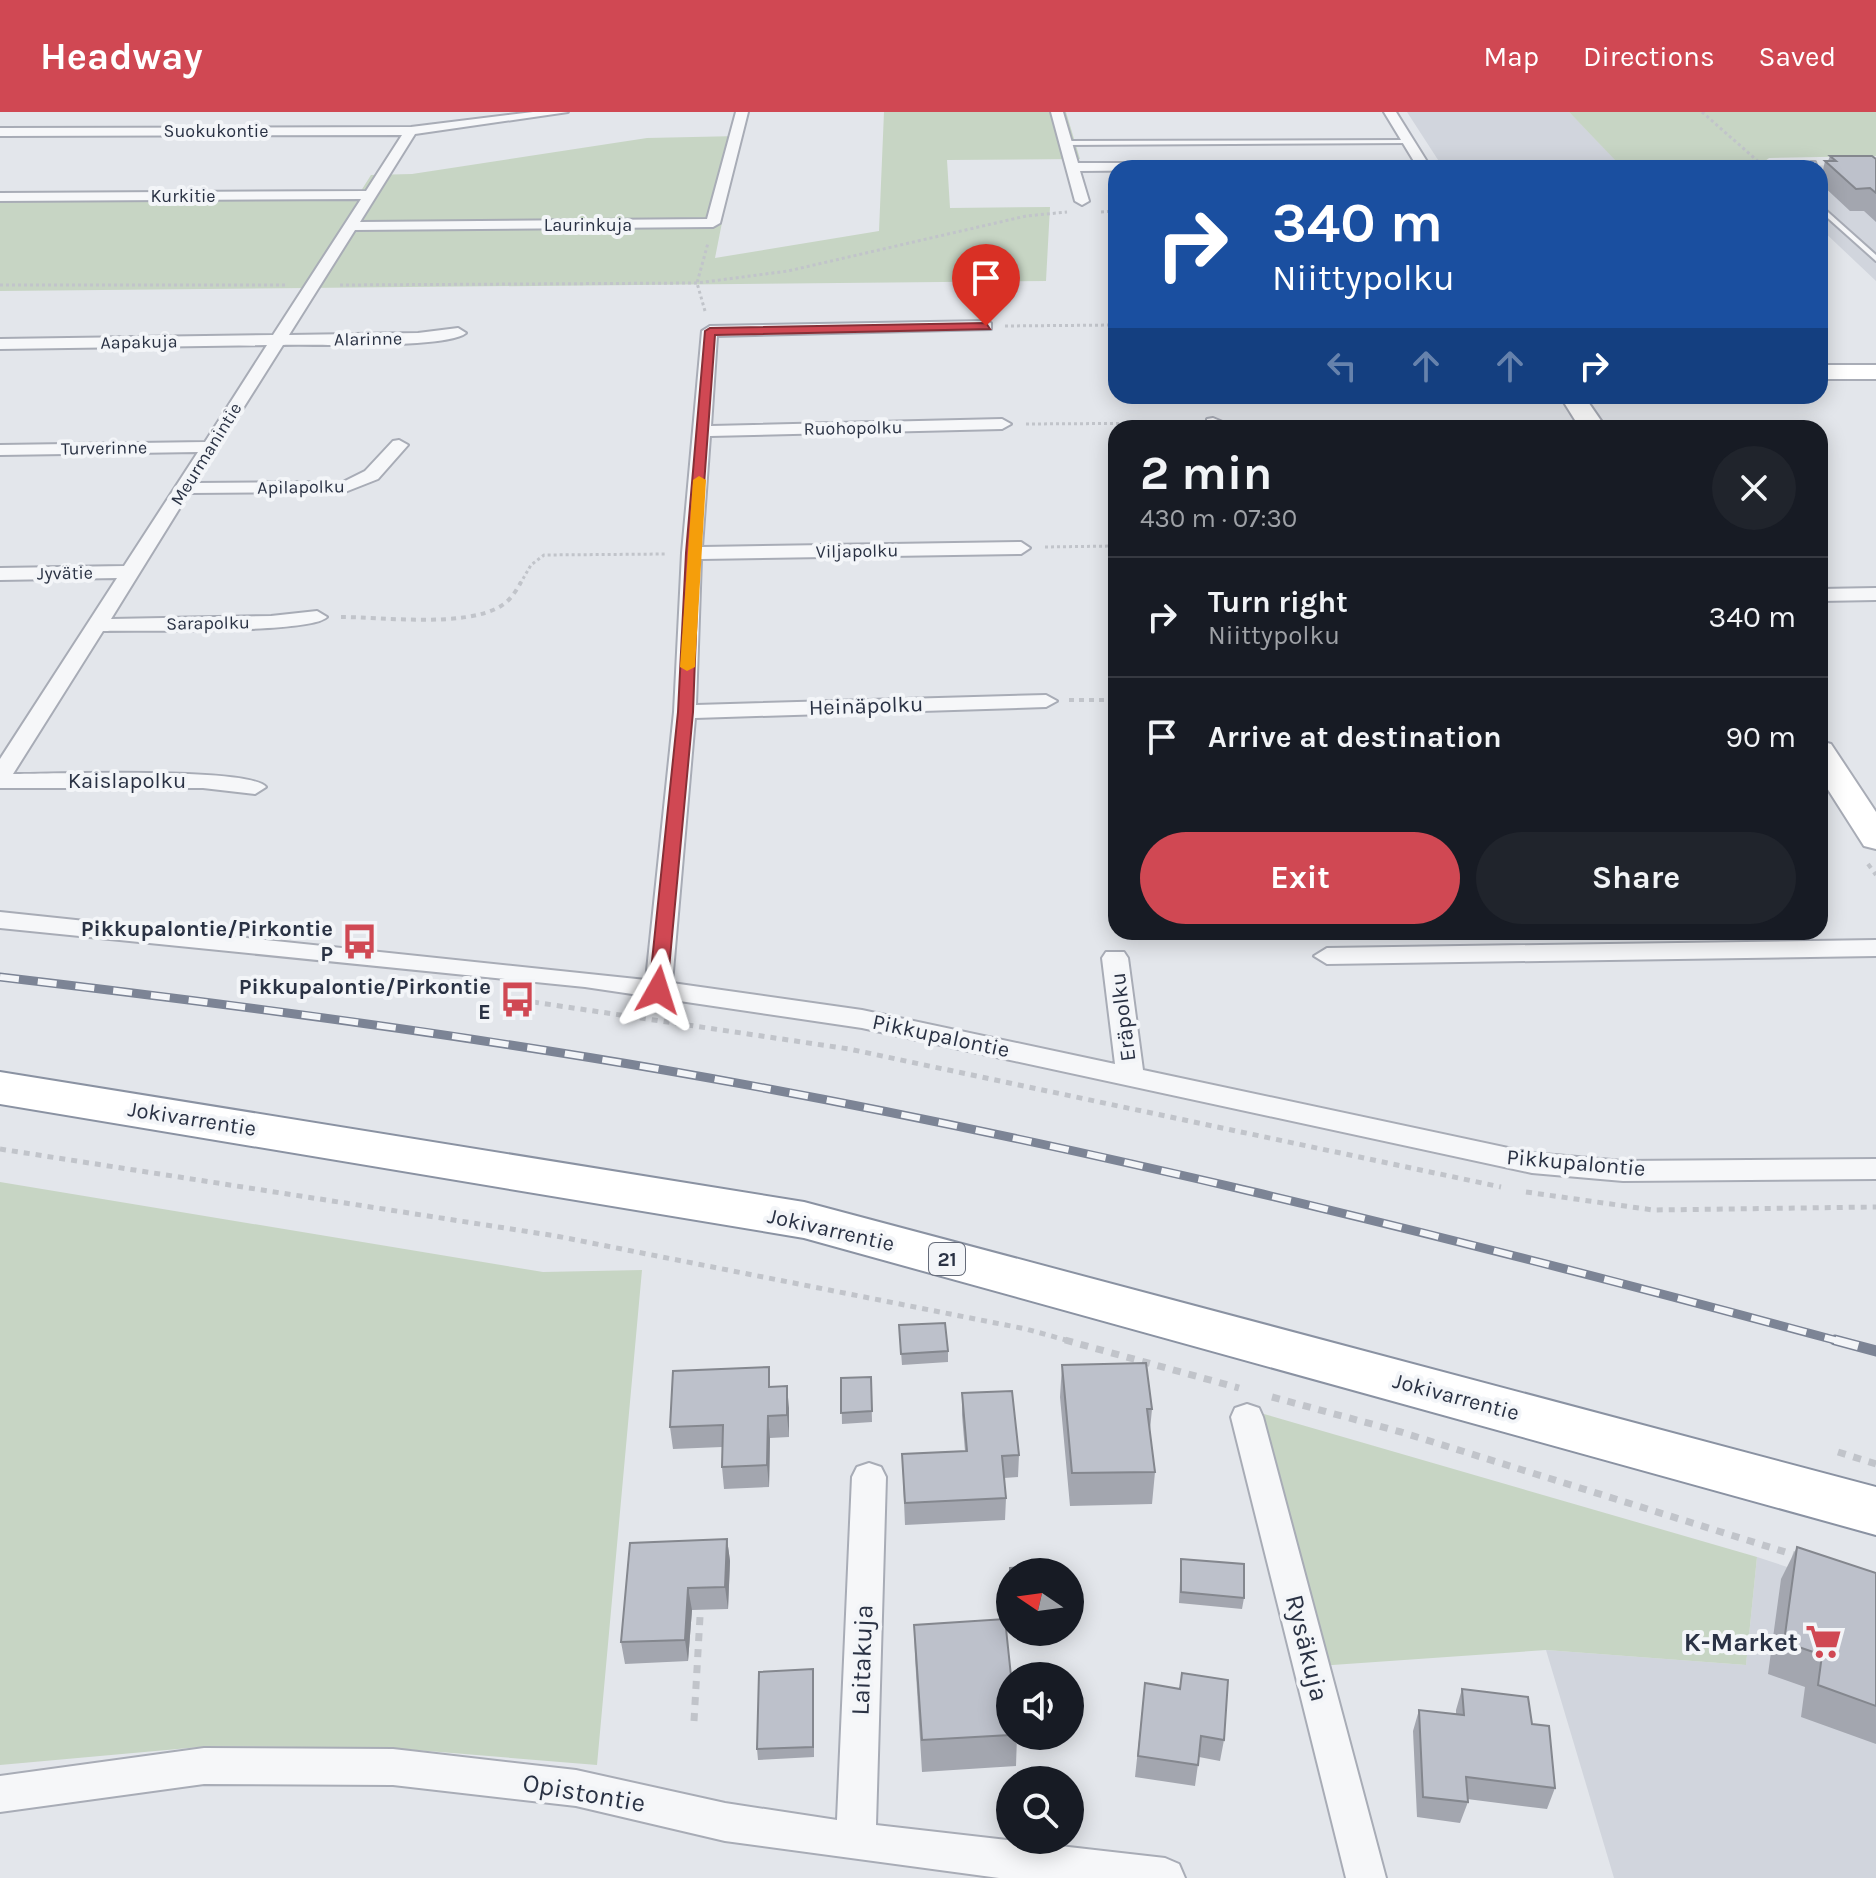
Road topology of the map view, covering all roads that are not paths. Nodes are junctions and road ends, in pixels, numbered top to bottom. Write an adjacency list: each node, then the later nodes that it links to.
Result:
1 (562, 112): 5 (street, Suokukontie)
2 (742, 112): 16 (street, Laurinkuja)
3 (1057, 112): 8 (street)
4 (1390, 112): 7 (street)
5 (411, 131): 6 (street, Suokukontie); 12 (street, Meurmanintie)
6 (0, 132)
7 (1407, 142): 8 (lane); 9 (street)
8 (1067, 143): 10 (street)
9 (1419, 160)
10 (1074, 167): 11 (street); 14 (street)
11 (1108, 167)
12 (366, 195): 13 (street, Kurkitie); 16 (street, Meurmanintie)
13 (0, 197)
14 (1082, 201)
15 (1828, 214): 17 (lane)
16 (349, 226): 20 (street, Meurmanintie)
17 (1876, 259)
18 (986, 326): 25 (street)
19 (458, 333): 20 (street, Alarinne)
20 (277, 341): 21 (street, Aapakuja); 27 (street, Meurmanintie)
21 (0, 344)
22 (1828, 372): 23 (street)
23 (1876, 372)
24 (1002, 424): 25 (street, Ruohopolku)
25 (704, 431): 31 (street)
26 (399, 445): 29 (street, Apilapolku)
27 (209, 447): 28 (street, Turverinne); 29 (street, Meurmanintie)
28 (0, 450)
29 (186, 488): 32 (street, Meurmanintie)
30 (1021, 548): 31 (street, Viljapolku)
31 (692, 553): 39 (street)
32 (131, 572): 33 (street, Jyvätie); 37 (street, Meurmanintie)
33 (0, 574)
34 (1876, 594): 35 (street)
35 (1828, 595)
36 (317, 617): 37 (street, Sarapolku)
37 (99, 625): 40 (street, Meurmanintie)
38 (1046, 701): 39 (street, Heinäpolku)
39 (685, 712): 49 (street)
40 (9, 749): 42 (street, Meurmanintie)
41 (1828, 764): 44 (street)
42 (0, 779): 43 (street, Kaislapolku)
43 (255, 787)
44 (1876, 839)
45 (0, 920): 49 (street, Pikkupalontie)
46 (1876, 948): 47 (street)
47 (1327, 956)
48 (1115, 958): 50 (street, Eräpolku)
49 (658, 990): 50 (street, Pikkupalontie)
50 (1130, 1076): 52 (street, Pikkupalontie)
51 (0, 1088): 55 (highway, Jokivarrentie / 21)
52 (1876, 1169)
53 (1251, 1400): 59 (street, Rysäkuja)
54 (869, 1477): 57 (street, Laitakuja)
55 (1876, 1511)
56 (0, 1794): 57 (street, Opistontie)
57 (856, 1842): 58 (street, Opistontie)
58 (1165, 1878)
59 (1366, 1878)

